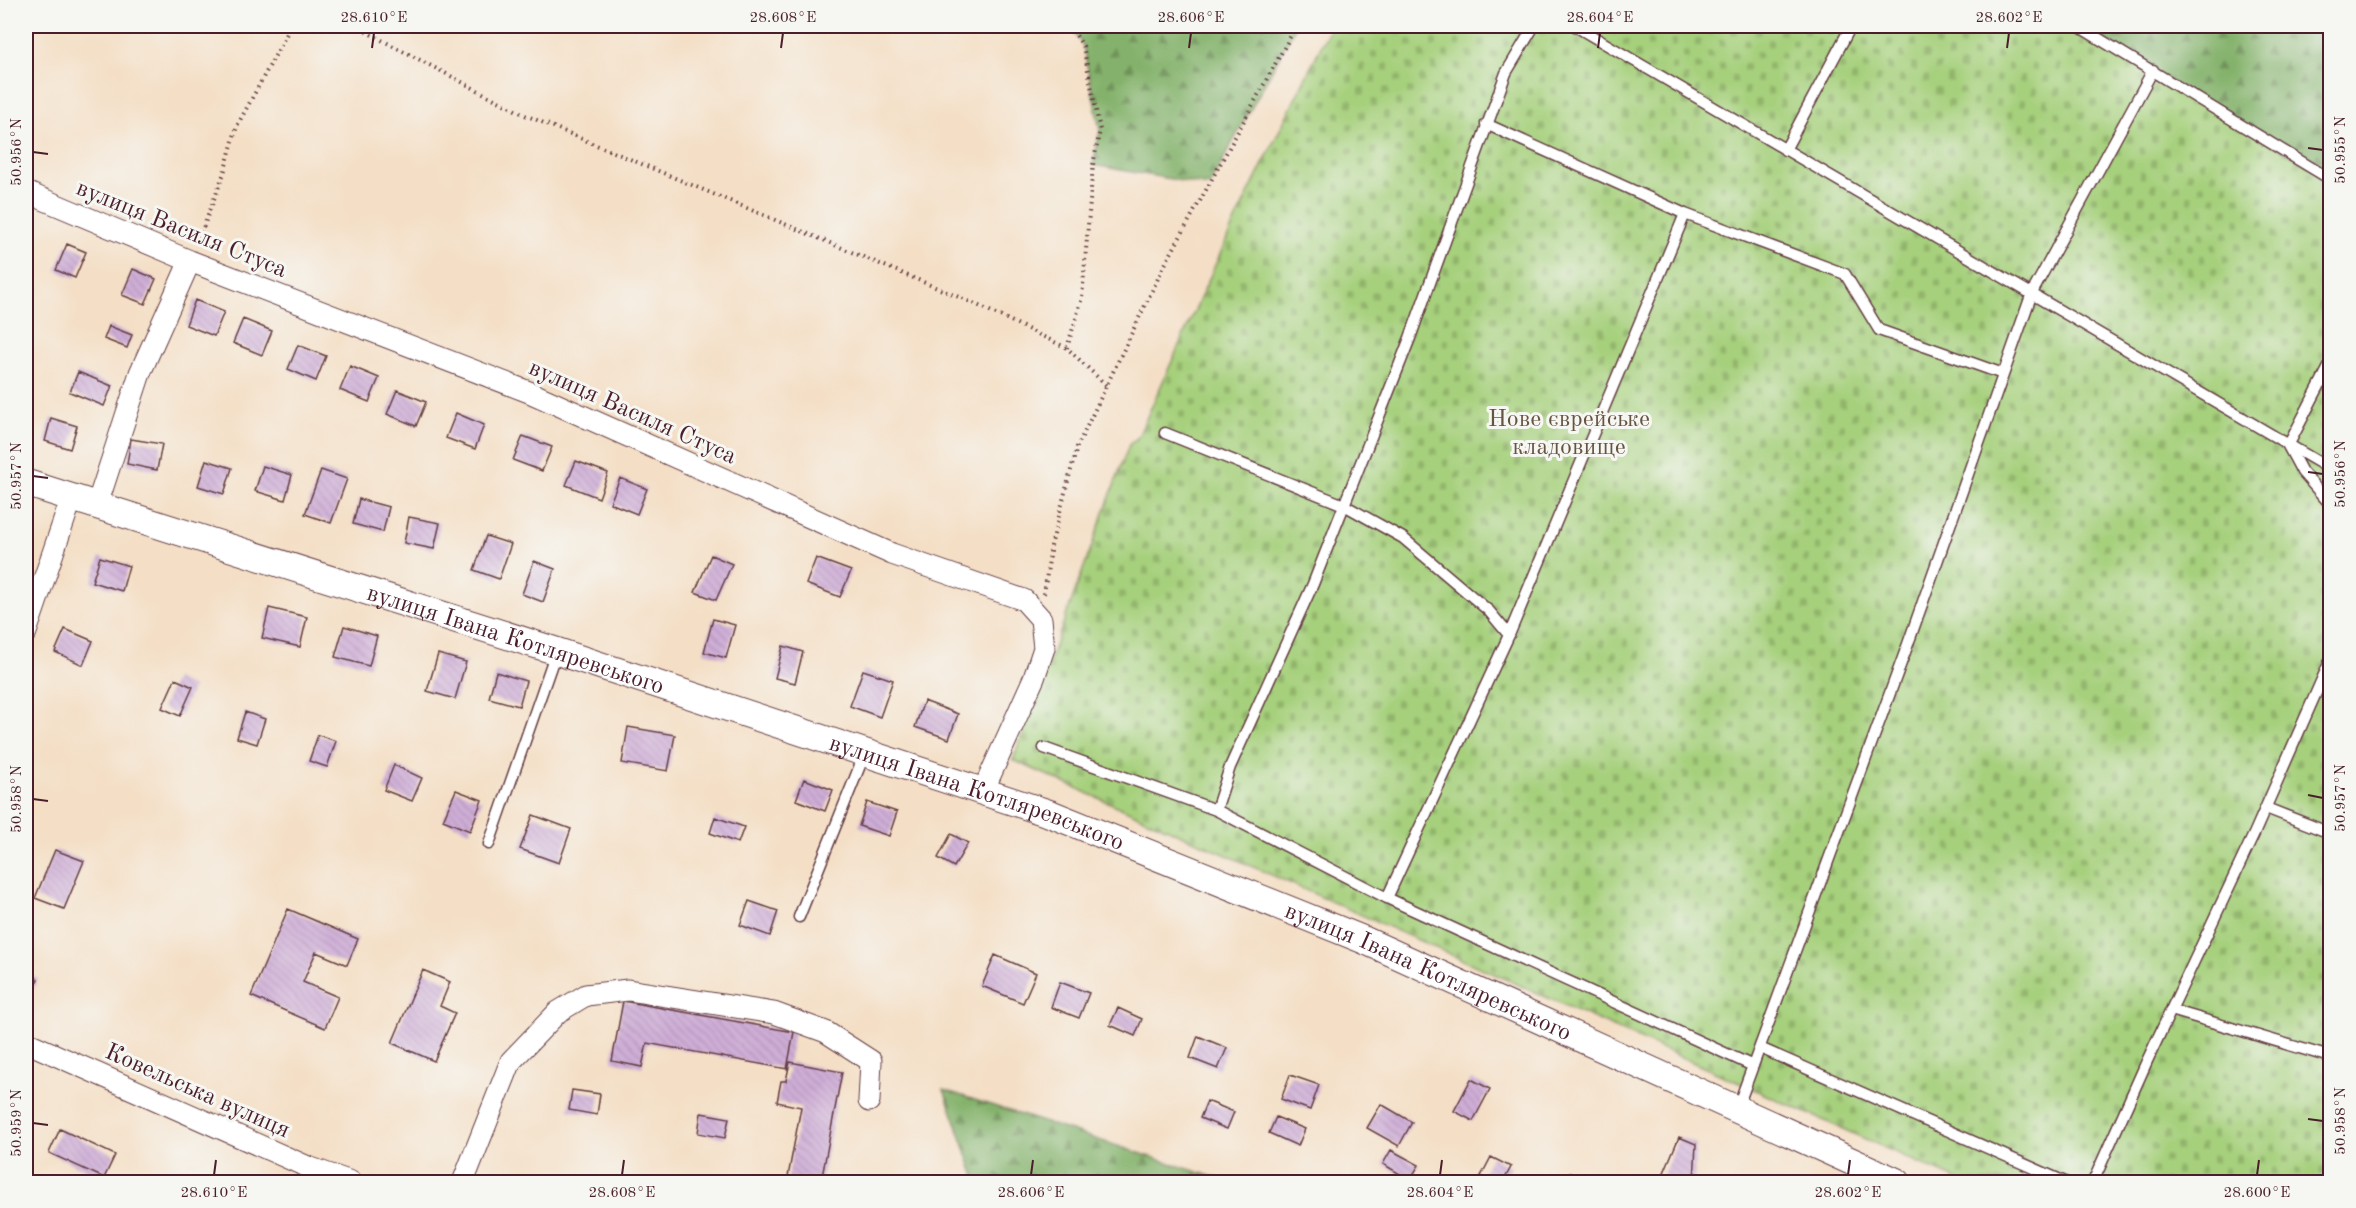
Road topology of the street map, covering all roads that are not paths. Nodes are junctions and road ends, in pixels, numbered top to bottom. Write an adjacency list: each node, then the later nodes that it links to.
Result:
1 (1534, 26): 6 (lane)
2 (1575, 26): 7 (lane)
3 (1851, 26): 7 (lane)
4 (2078, 26): 5 (lane)
5 (2153, 70): 8 (lane); 12 (lane)
6 (1486, 124): 10 (lane); 21 (lane)
7 (1785, 150): 12 (lane)
8 (2331, 179)
9 (26, 192): 11 (street, вулиця Василя Стуса)
10 (1685, 214): 14 (lane); 23 (lane)
11 (190, 261): 19 (street); 28 (street, вулиця Василя Стуса)
12 (2032, 293): 14 (lane); 16 (lane)
13 (2331, 365): 16 (lane)
14 (2003, 374): 37 (lane)
15 (1165, 433): 21 (lane)
16 (2288, 446): 17 (lane); 20 (lane)
17 (2331, 469)
18 (26, 483): 19 (street, вулиця Івана Котляревського)
19 (85, 501): 22 (street); 24 (street, вулиця Івана Котляревського)
20 (2331, 504)
21 (1344, 505): 23 (lane); 30 (lane)
22 (26, 632)
23 (1509, 635): 33 (lane)
24 (556, 651): 27 (street, вулиця Івана Котляревського); 32 (lane)
25 (2331, 661): 29 (lane)
26 (1044, 748): 30 (lane)
27 (865, 752): 28 (street, вулиця Івана Котляревського); 34 (lane)
28 (982, 791): 41 (street, вулиця Івана Котляревського)
29 (2266, 808): 31 (lane); 35 (lane)
30 (1216, 810): 33 (lane)
31 (2331, 833)
32 (489, 844)
33 (1387, 898): 39 (lane)
34 (799, 917)
35 (2171, 1010): 38 (lane); 46 (lane)
36 (26, 1042): 42 (street, Ковельська вулиця)
37 (1760, 1048): 39 (lane); 45 (lane)
38 (2331, 1057)
39 (1753, 1066): 41 (lane)
40 (869, 1101): 43 (street)
41 (1737, 1110): 44 (street, вулиця Івана Котляревського)
42 (344, 1181)
43 (463, 1182)
44 (1897, 1182)
45 (2065, 1182)
46 (2093, 1182)

